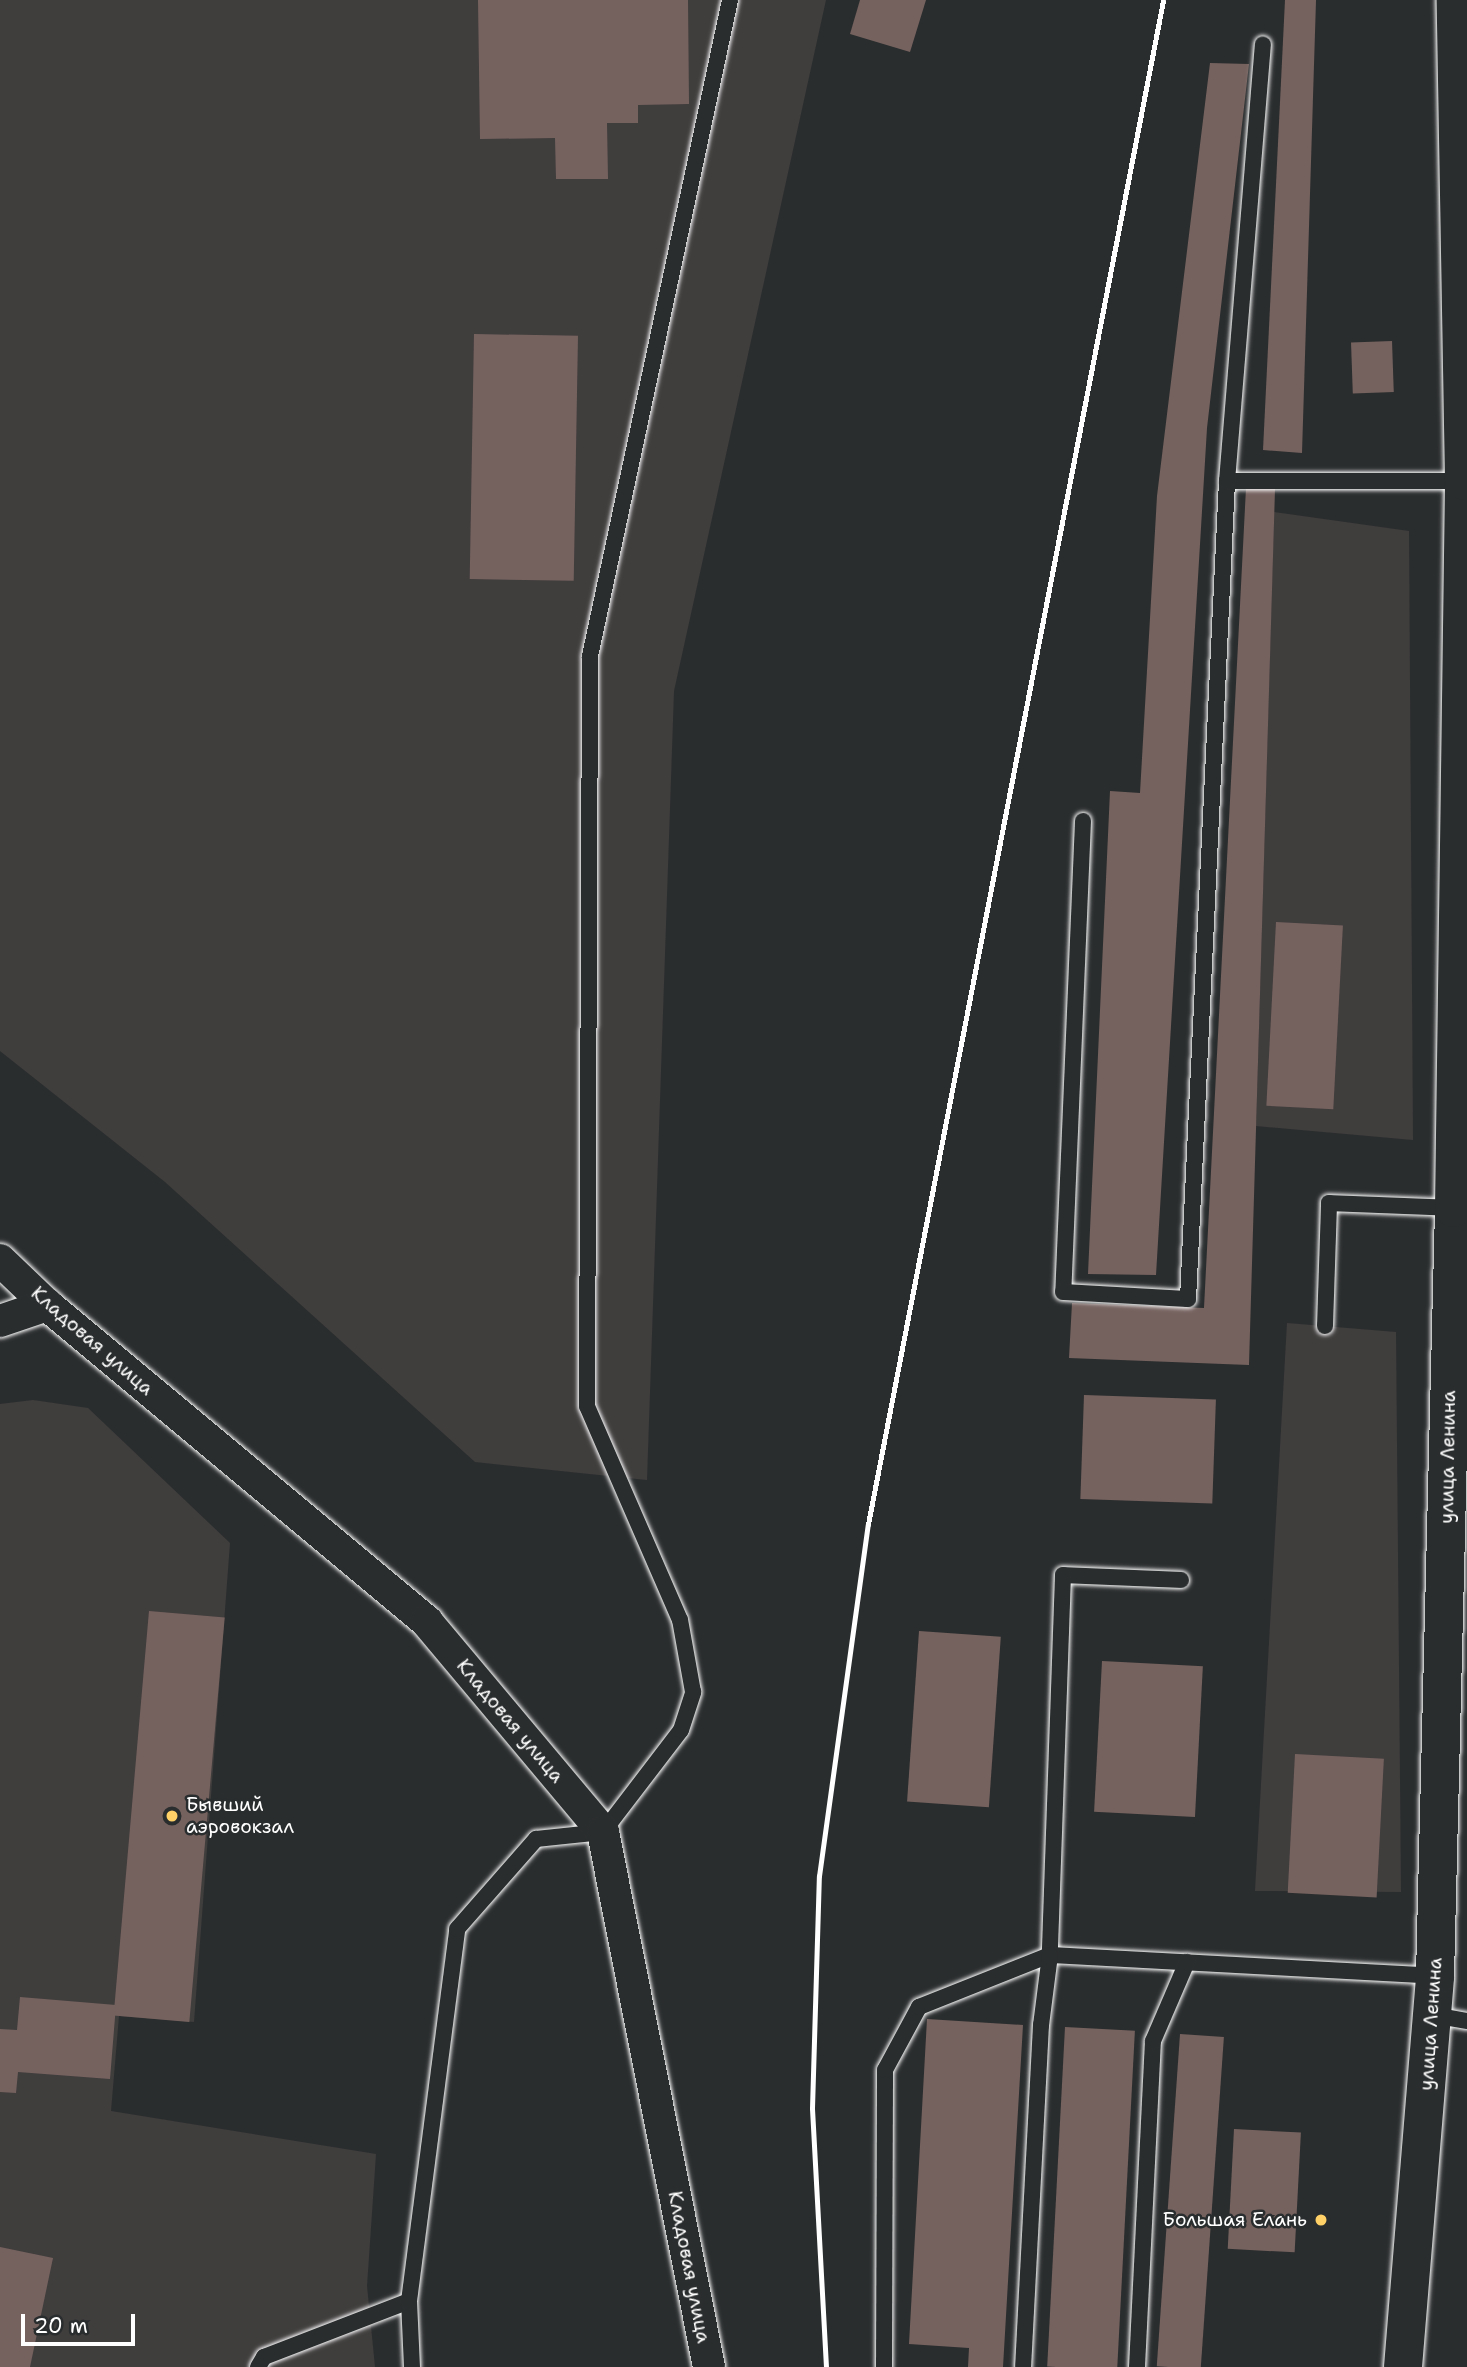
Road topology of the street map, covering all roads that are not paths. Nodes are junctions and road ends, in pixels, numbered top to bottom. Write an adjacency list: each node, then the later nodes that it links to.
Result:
1 (730, 0): 14 (lane)
2 (1456, 0): 5 (main road, улица Ленина)
3 (1263, 44): 4 (lane)
4 (1227, 481): 5 (lane); 6 (lane)
5 (1464, 481): 7 (main road, улица Ленина)
6 (1083, 821)
7 (1454, 1208): 11 (lane); 12 (main road, улица Ленина)
8 (0, 1259): 9 (street, Кладовая улица)
9 (47, 1305): 10 (street); 14 (street, Кладовая улица)
10 (0, 1321)
11 (1325, 1326)
12 (1458, 1412): 17 (main road, улица Ленина)
13 (1181, 1580): 15 (lane)
14 (603, 1832): 19 (lane); 22 (street, Кладовая улица)
15 (1050, 1955): 16 (lane); 23 (lane); 24 (lane)
16 (1187, 1962): 17 (lane); 25 (lane)
17 (1435, 1976): 18 (main road, улица Ленина)
18 (1450, 2018): 26 (main road, улица Ленина)
19 (409, 2301): 20 (lane); 21 (lane)
20 (258, 2367)
21 (412, 2367)
22 (709, 2367)
23 (884, 2367)
24 (1023, 2367)
25 (1137, 2367)
26 (1404, 2367)

